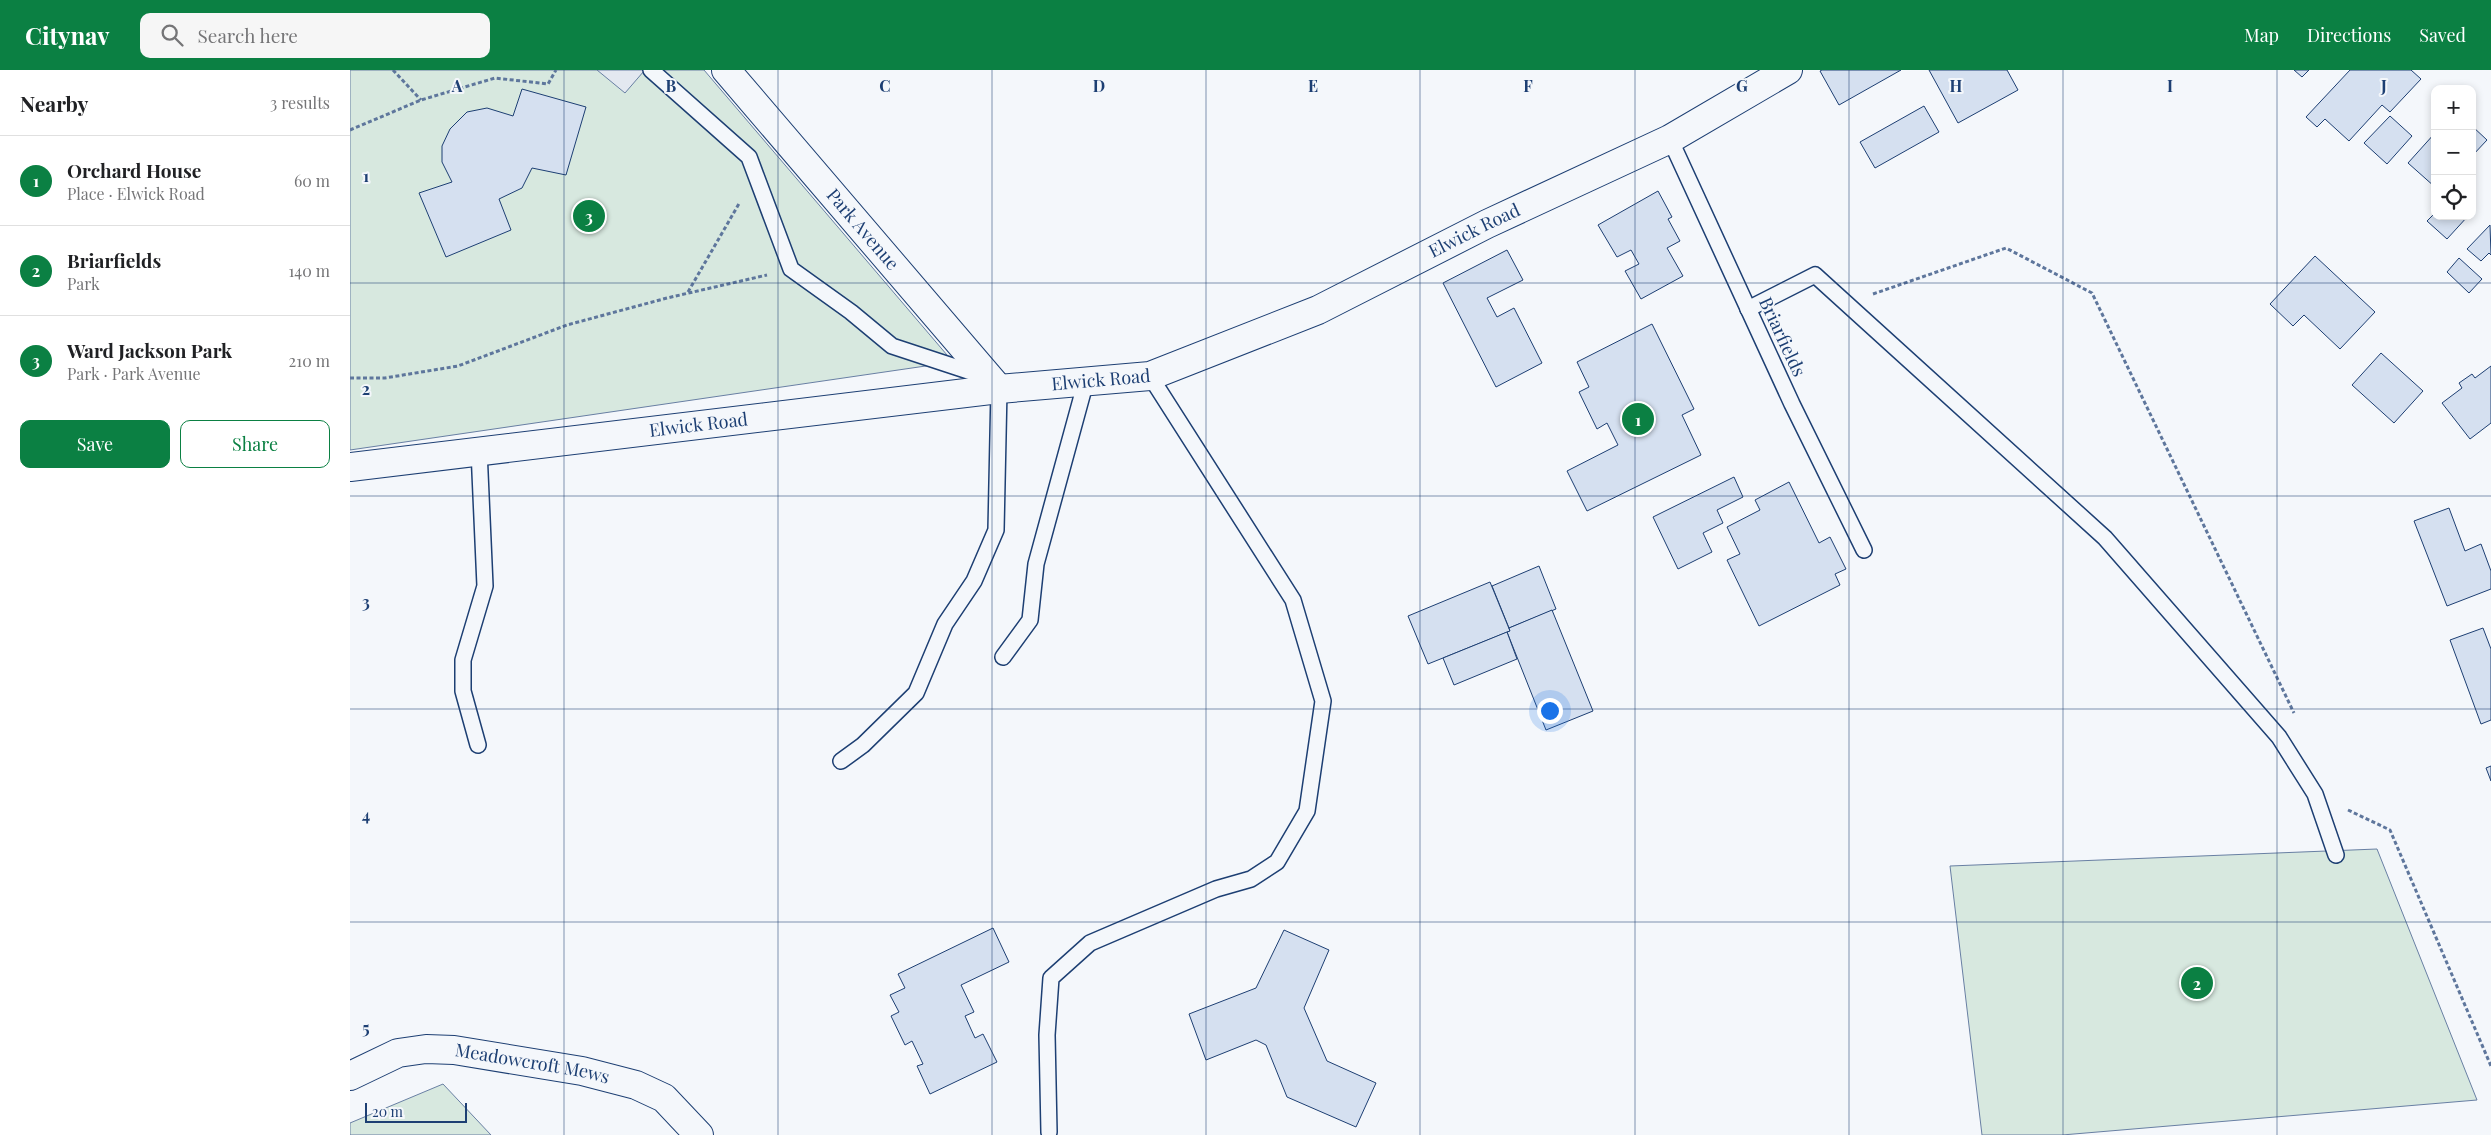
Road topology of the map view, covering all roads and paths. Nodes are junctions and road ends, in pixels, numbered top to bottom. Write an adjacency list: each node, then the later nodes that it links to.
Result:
1 (393, 70): 6 (path)
2 (556, 70): 6 (path)
3 (651, 70): 9 (lane)
4 (726, 70): 17 (street, Park Avenue)
5 (1788, 70): 8 (street, Elwick Road)
6 (421, 100): 7 (path)
7 (350, 130)
8 (1670, 139): 13 (lane, Briarfields); 14 (street, Elwick Road)
9 (755, 174): 10 (lane); 11 (path)
10 (791, 269): 11 (path); 17 (lane)
11 (688, 293): 15 (path)
12 (1846, 304): 13 (lane); 22 (path); 25 (lane)
13 (1748, 308): 20 (lane, Briarfields)
14 (1150, 376): 16 (street, Elwick Road); 29 (lane)
15 (350, 378)
16 (1086, 382): 17 (street, Elwick Road); 21 (lane)
17 (995, 384): 18 (street, Elwick Road); 24 (lane)
18 (479, 450): 19 (street, Elwick Road); 23 (lane)
19 (350, 467)
20 (1864, 550)
21 (1003, 657)
22 (2298, 721)
23 (478, 745)
24 (841, 761)
25 (2315, 794): 26 (lane); 27 (path)
26 (2336, 856)
27 (2491, 1066)
28 (350, 1076): 30 (street, Meadowcroft Mews)
29 (1049, 1132)
30 (699, 1135)

